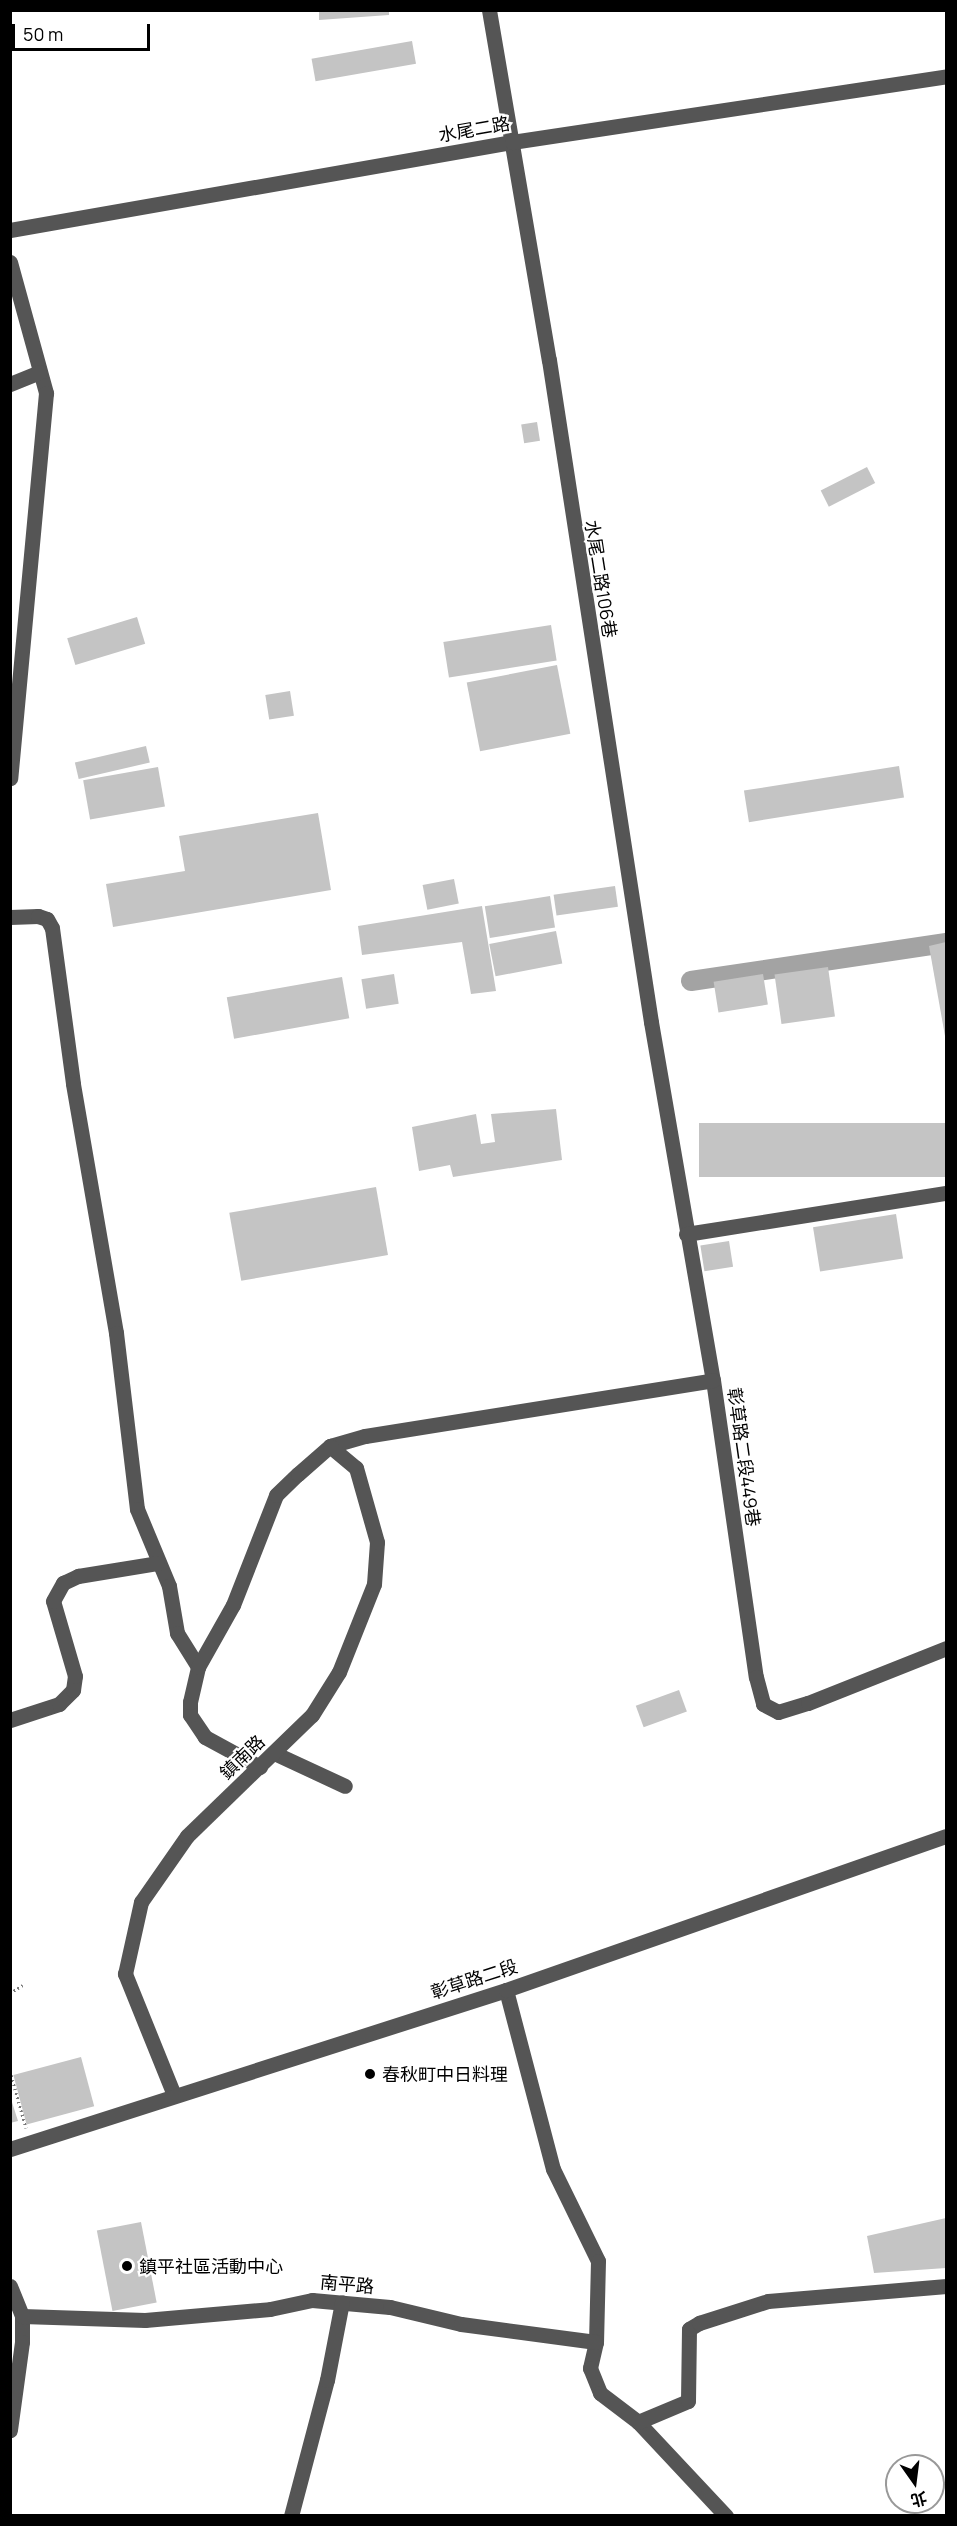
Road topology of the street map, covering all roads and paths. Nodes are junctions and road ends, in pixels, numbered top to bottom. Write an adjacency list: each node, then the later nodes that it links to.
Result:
1 (489, 10): 3 (street, 水尾二路106巷)
2 (946, 76): 3 (street, 水尾二路)
3 (513, 142): 4 (street, 水尾二路); 10 (street, 水尾二路106巷)
4 (10, 230)
5 (10, 262): 6 (street)
6 (40, 372): 7 (street); 8 (street)
7 (10, 384)
8 (10, 778)
9 (10, 917): 15 (street)
10 (651, 1022): 12 (street, 彰草路二段449巷)
11 (946, 1193): 12 (street)
12 (686, 1233): 13 (street, 彰草路二段449巷)
13 (713, 1380): 14 (street); 16 (street, 彰草路二段449巷)
14 (330, 1446): 17 (street); 19 (street, 鎮南路)
15 (157, 1563): 17 (street); 18 (street)
16 (946, 1648)
17 (198, 1667): 20 (street)
18 (10, 1720)
19 (274, 1753): 20 (street, 鎮南路); 21 (street)
20 (260, 1767): 27 (street, 鎮南路)
21 (345, 1786)
22 (946, 1836): 24 (street, 彰草路二段)
23 (23, 1985): 25 (path)
24 (506, 1990): 27 (street, 彰草路二段); 34 (street)
25 (10, 1993)
26 (10, 2071): 28 (path)
27 (174, 2096): 28 (street, 彰草路二段)
28 (30, 2145): 29 (street, 彰草路二段)
29 (10, 2149)
30 (10, 2286): 33 (street)
31 (946, 2286): 35 (street)
32 (342, 2302): 33 (street, 南平路); 34 (street, 南平路); 37 (street)
33 (22, 2316): 36 (street)
34 (596, 2342): 35 (street)
35 (638, 2422): 38 (street)
36 (10, 2430)
37 (291, 2516)
38 (726, 2516)

